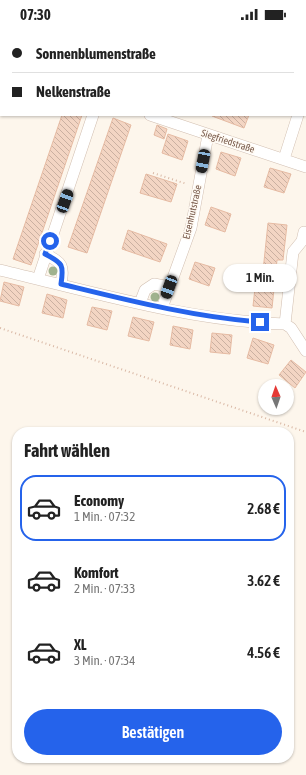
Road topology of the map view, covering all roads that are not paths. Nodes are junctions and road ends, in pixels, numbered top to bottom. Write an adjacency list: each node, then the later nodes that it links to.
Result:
1 (93, 116): 9 (street)
2 (153, 116): 4 (street, Siegfriedstraße)
3 (298, 116): 5 (street)
4 (208, 135): 5 (street, Siegfriedstraße); 13 (street, Eisenhutstraße)
5 (284, 159): 6 (street, Siegfriedstraße)
6 (306, 167)
7 (304, 232): 8 (street)
8 (302, 245): 16 (street)
9 (45, 254): 11 (street); 12 (street)
10 (0, 270): 11 (street)
11 (38, 279): 12 (street)
12 (61, 284): 14 (street)
13 (169, 287): 14 (street); 15 (street, Eisenhutstraße)
14 (140, 303): 15 (street)
15 (162, 308): 16 (street)
16 (285, 324): 17 (street)
17 (306, 351)

